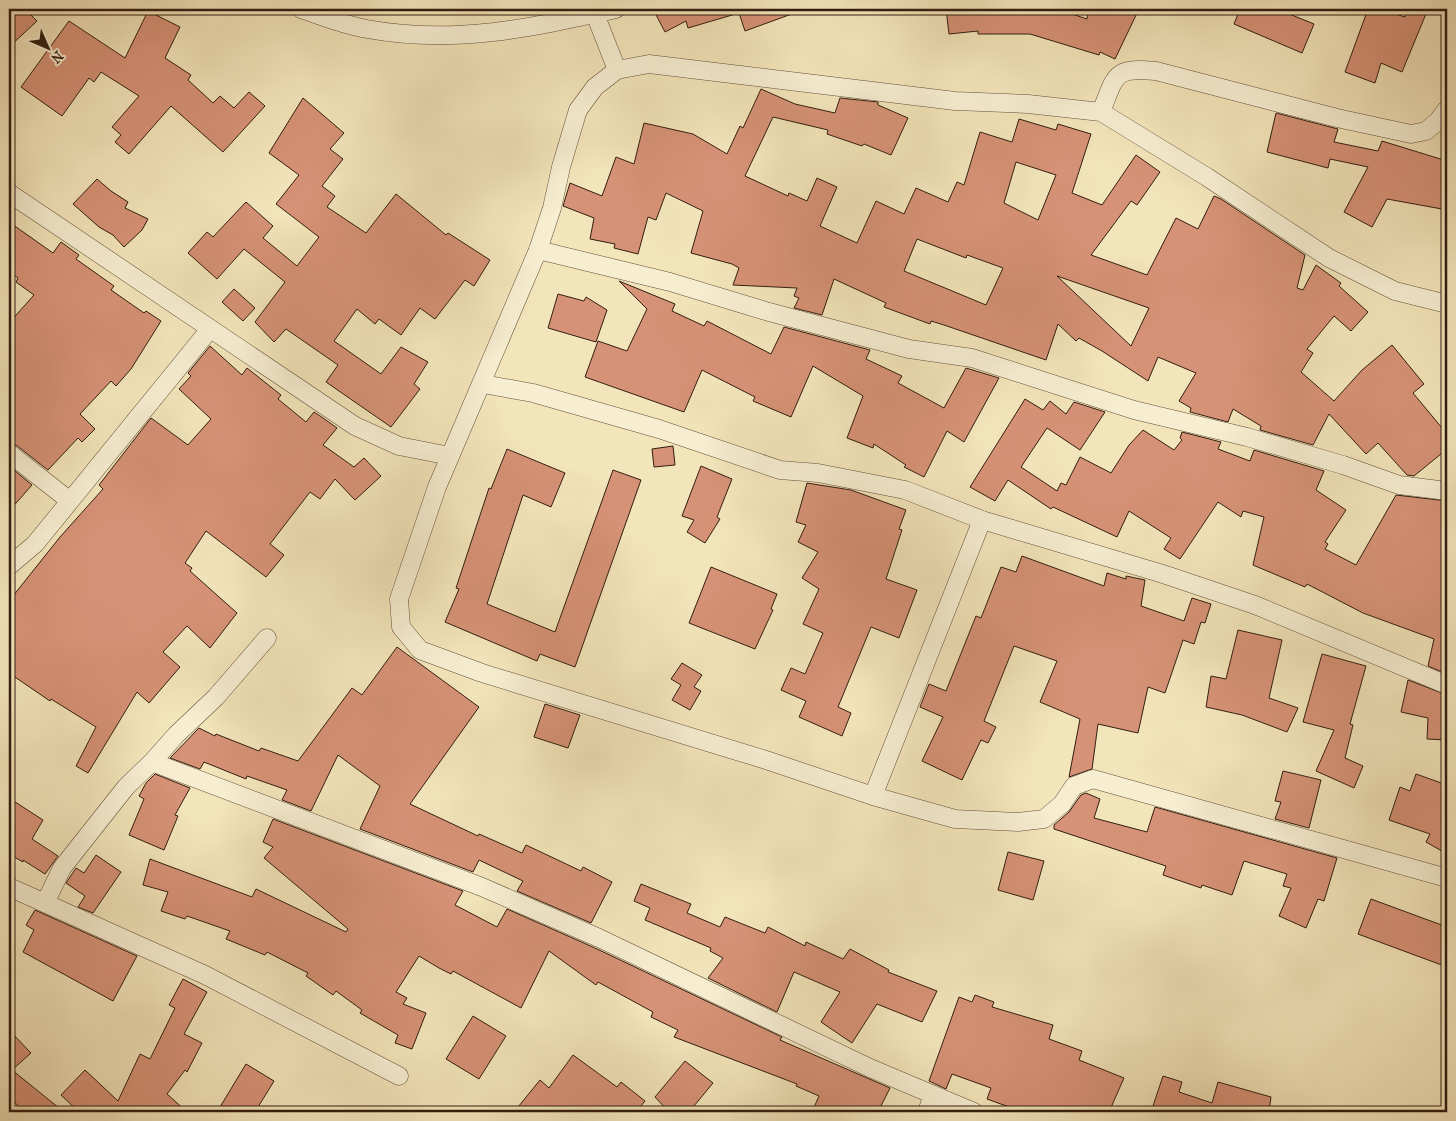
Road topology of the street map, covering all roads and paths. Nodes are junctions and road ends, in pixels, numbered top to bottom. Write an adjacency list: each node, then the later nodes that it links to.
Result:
1 (301, 9): 3 (street)
2 (616, 9): 3 (street)
3 (595, 14): 4 (street)
4 (616, 70): 6 (street); 8 (street)
5 (1447, 109): 6 (street)
6 (1101, 112): 9 (street)
7 (9, 193): 10 (street)
8 (538, 250): 11 (street); 14 (street)
9 (1447, 304)
10 (210, 329): 13 (street); 15 (street)
11 (483, 384): 13 (street); 16 (street)
12 (9, 454): 15 (street)
13 (450, 456): 21 (street)
14 (1447, 491)
15 (70, 501): 17 (street)
16 (982, 520): 19 (street); 21 (street)
17 (9, 566)
18 (267, 638): 20 (street)
19 (1447, 685)
20 (152, 762): 24 (street); 26 (street)
21 (873, 796): 22 (street)
22 (1447, 878)
23 (9, 887): 24 (street)
24 (45, 903): 25 (street)
25 (399, 1076)
26 (933, 1095): 27 (street); 28 (street)
27 (928, 1112)
28 (974, 1112)

